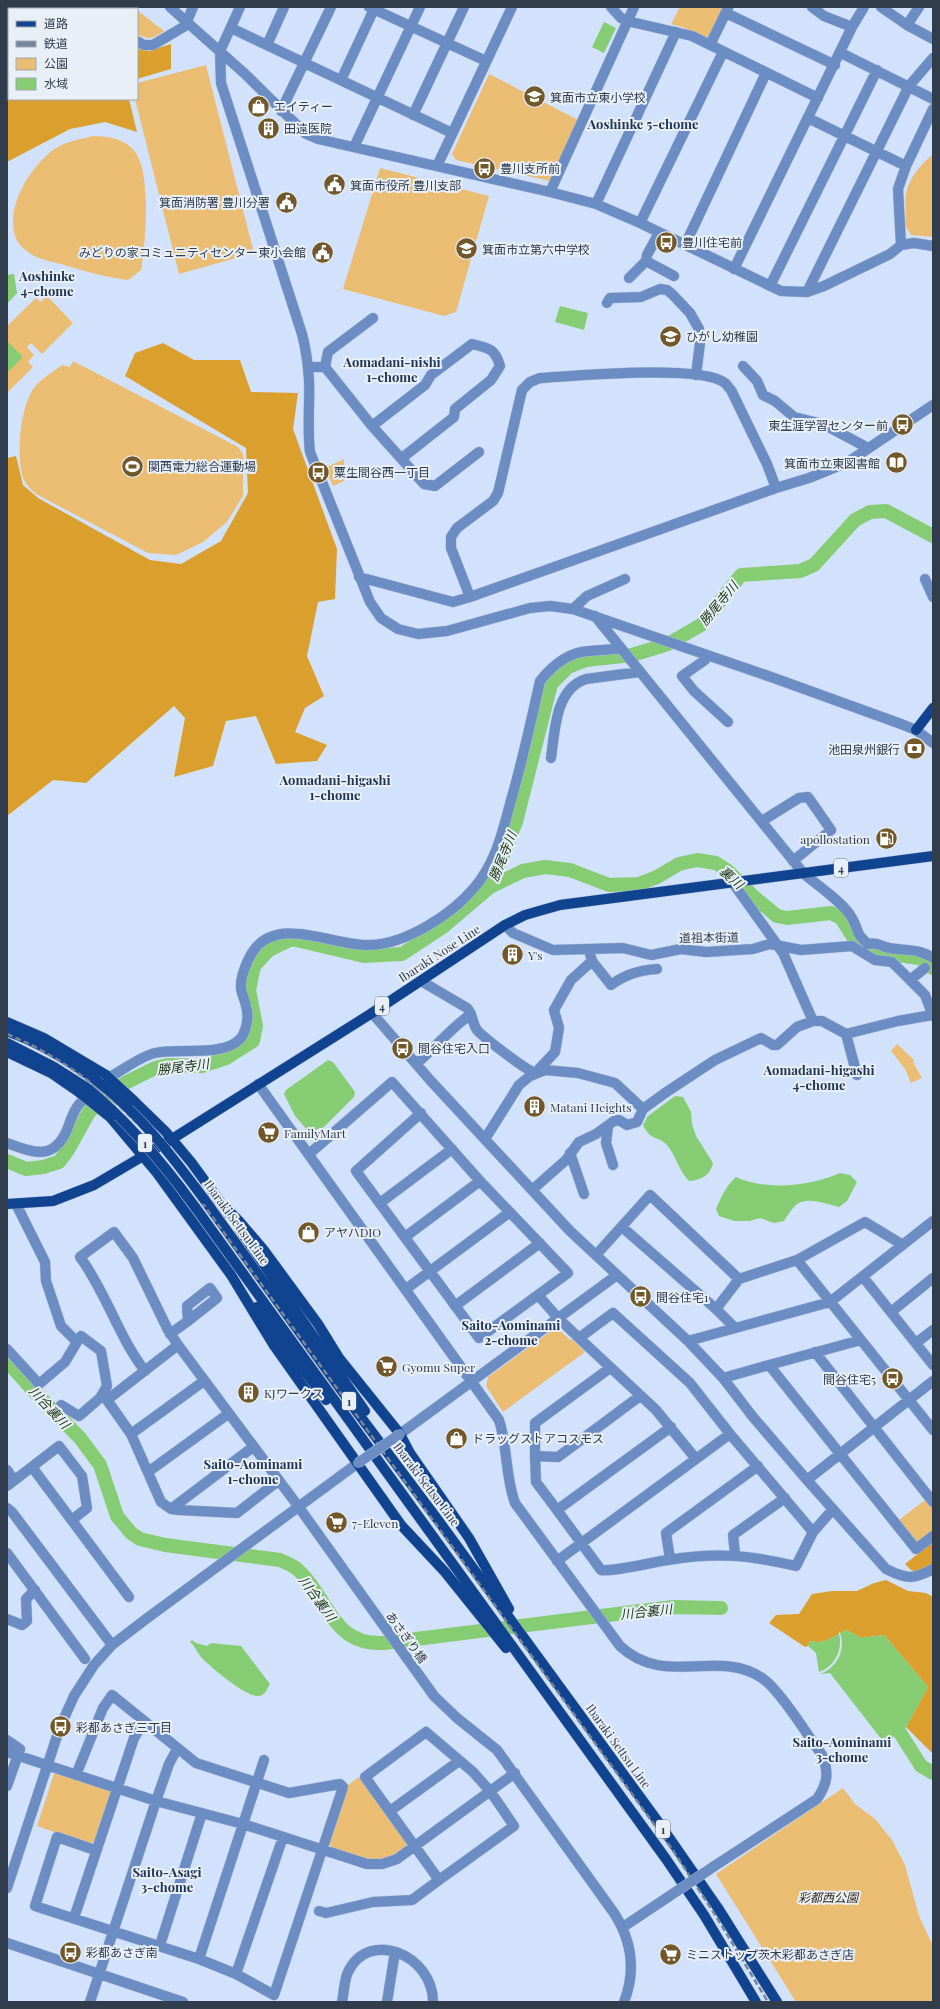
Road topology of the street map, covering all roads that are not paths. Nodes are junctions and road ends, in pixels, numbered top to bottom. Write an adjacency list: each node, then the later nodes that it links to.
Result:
1 (170, 7): 18 (street)
2 (193, 7): 18 (street)
3 (240, 7): 22 (street)
4 (284, 7): 27 (street)
5 (331, 7): 34 (street)
6 (420, 7): 20 (street)
7 (464, 7): 26 (street)
8 (512, 7): 33 (street)
9 (611, 7): 17 (street)
10 (634, 7): 17 (street)
11 (812, 7): 21 (street)
12 (864, 7): 21 (street)
13 (881, 7): 19 (street)
14 (919, 7): 19 (street)
15 (373, 8): 20 (street); 38 (street)
16 (727, 10): 28 (street); 35 (street)
17 (627, 21): 23 (street); 53 (street)
18 (188, 22): 25 (street); 29 (street)
19 (906, 25): 24 (street)
20 (411, 26): 26 (street); 40 (street)
21 (852, 27): 31 (street)
22 (231, 28): 27 (street); 29 (street)
23 (676, 32): 28 (street); 54 (street)
24 (933, 39)
25 (138, 42)
26 (447, 43): 33 (street); 45 (street)
27 (267, 45): 34 (street)
28 (710, 45): 30 (street)
29 (220, 51): 44 (street); 69 (street)
30 (723, 52): 37 (street); 55 (street)
31 (840, 53): 35 (street); 36 (street)
32 (933, 58): 39 (street)
33 (486, 61): 47 (street)
34 (304, 63): 38 (street); 44 (street)
35 (834, 65): 41 (street)
36 (877, 70): 39 (street); 48 (street)
37 (766, 73): 41 (street); 57 (street)
38 (341, 80): 40 (street)
39 (909, 86): 42 (street); 50 (street)
40 (377, 98): 45 (street); 49 (street)
41 (818, 98): 46 (street)
42 (933, 99)
43 (933, 109): 52 (street)
44 (281, 110): 49 (street)
45 (413, 115): 47 (street)
46 (808, 118): 48 (street); 61 (street)
47 (452, 134): 51 (street)
48 (845, 136): 50 (street); 64 (street)
49 (354, 147): 51 (street)
50 (876, 152): 52 (street); 65 (street)
51 (437, 166): 53 (street)
52 (906, 166): 58 (street)
53 (550, 192): 54 (street)
54 (596, 204): 55 (street)
55 (640, 223): 56 (street)
56 (659, 233): 57 (street); 60 (street)
57 (685, 245): 61 (street)
58 (901, 245): 59 (street); 65 (street)
59 (933, 246)
60 (646, 261): 62 (street); 63 (street)
61 (734, 268): 64 (street)
62 (674, 276)
63 (629, 278)
64 (770, 286): 65 (street)
65 (807, 292)
66 (608, 303): 71 (street)
67 (373, 318): 70 (street)
68 (743, 366): 74 (street)
69 (308, 367): 70 (street); 78 (street)
70 (325, 367): 73 (street)
71 (696, 375): 77 (street); 81 (street)
72 (933, 405): 74 (street)
73 (372, 426): 76 (street); 76 (street)
74 (868, 448): 77 (street)
75 (479, 452): 76 (street)
76 (402, 458)
77 (776, 488): 81 (street)
78 (359, 577): 81 (street); 83 (street)
79 (625, 579): 83 (street)
80 (925, 579): 82 (street)
81 (470, 597)
82 (933, 597)
83 (574, 609): 84 (street)
84 (595, 616): 85 (street); 90 (street)
85 (620, 648): 87 (street); 129 (street)
86 (705, 660): 89 (street)
87 (639, 672): 92 (street); 93 (street)
88 (933, 708): 90 (main road)
89 (728, 722)
90 (916, 730): 91 (street)
91 (933, 743)
92 (551, 758)
93 (762, 821): 95 (street); 95 (street)
94 (933, 856): 96 (main road, Ibaraki Nose Line / 4)
95 (793, 860): 96 (street)
96 (804, 874): 97 (main road, Ibaraki Nose Line / 4); 99 (street)
97 (732, 883): 98 (main road, Ibaraki Nose Line / 4); 100 (street)
98 (505, 925): 101 (street, 道祖本街道); 108 (main road, Ibaraki Nose Line / 4)
99 (868, 944): 102 (street); 103 (street)
100 (778, 945): 101 (street, 道祖本街道); 102 (street, 道祖本街道); 112 (street)
101 (587, 949): 104 (street)
102 (865, 954): 107 (street, 道祖本街道)
103 (933, 958)
104 (592, 961): 106 (street); 119 (street)
105 (924, 968): 107 (street)
106 (657, 969)
107 (910, 980): 111 (street)
108 (421, 981): 109 (main road, Ibaraki Nose Line / 4); 110 (street)
109 (372, 1013): 118 (street); 122 (main road, Ibaraki Nose Line / 4)
110 (471, 1014): 118 (street); 119 (street)
111 (932, 1016): 115 (street)
112 (813, 1021): 115 (street); 124 (street)
113 (7, 1022): 121 (main road)
114 (7, 1032): 121 (main road, Ibaraki Settsu Line / 1)
115 (846, 1034): 120 (street)
116 (7, 1043): 123 (main road, Ibaraki Settsu Line / 1)
117 (7, 1052): 123 (main road)
118 (416, 1064): 128 (street)
119 (536, 1073): 124 (street); 128 (street)
120 (857, 1075)
121 (102, 1078): 127 (main road, bridge); 204 (main road, Ibaraki Settsu Line / 1, bridge)
122 (258, 1084): 127 (main road, Ibaraki Nose Line / 4); 132 (street)
123 (83, 1090): 133 (main road, bridge); 205 (main road, Ibaraki Settsu Line / 1, bridge)
124 (643, 1109): 126 (street)
125 (421, 1113): 130 (street); 132 (street); 138 (street)
126 (608, 1126): 131 (street); 134 (street)
127 (172, 1139): 133 (main road, Ibaraki Nose Line / 4); 140 (main road)
128 (485, 1139): 136 (street)
129 (7, 1143)
130 (452, 1149): 135 (street); 138 (street)
131 (570, 1153): 136 (street); 137 (street)
132 (309, 1154): 155 (street)
133 (142, 1157): 139 (main road, Ibaraki Nose Line / 4); 150 (main road)
134 (613, 1165)
135 (480, 1181): 141 (street); 144 (street)
136 (532, 1190): 147 (street)
137 (584, 1194)
138 (380, 1203): 144 (street)
139 (12, 1204): 172 (street)
140 (226, 1208): 190 (main road); 204 (main road)
141 (510, 1212): 145 (street); 149 (street)
142 (933, 1221): 146 (street)
143 (622, 1227): 147 (street); 154 (street); 159 (street)
144 (405, 1237): 149 (street)
145 (540, 1243): 156 (street); 158 (street)
146 (903, 1245): 148 (street); 152 (street)
147 (596, 1255): 151 (street)
148 (797, 1260): 154 (street); 157 (street)
149 (430, 1272): 155 (street); 158 (street)
150 (231, 1275): 196 (main road); 205 (main road)
151 (617, 1275): 161 (street); 169 (street)
152 (863, 1277): 157 (street); 160 (street)
153 (933, 1278): 160 (street)
154 (739, 1279): 159 (street)
155 (406, 1289): 180 (street)
156 (538, 1295): 158 (street); 161 (street)
157 (830, 1302): 163 (street); 168 (street)
158 (455, 1306)
159 (716, 1309): 163 (street)
160 (891, 1312): 170 (street)
161 (558, 1318): 167 (street); 180 (street)
162 (188, 1321): 165 (street)
163 (735, 1328): 169 (street)
164 (933, 1330): 170 (street)
165 (170, 1334): 171 (street, あさぎり橋); 177 (street, あさぎり橋)
166 (81, 1336): 184 (street)
167 (579, 1338): 176 (street); 191 (street)
168 (861, 1340): 173 (street); 183 (street)
169 (688, 1342): 178 (street)
170 (916, 1343): 175 (street)
171 (178, 1345): 177 (street); 179 (street, あさぎり橋)
172 (7, 1349)
173 (814, 1352): 174 (street); 187 (street)
174 (769, 1365): 178 (street); 193 (street)
175 (933, 1365)
176 (610, 1368): 182 (street); 194 (street)
177 (145, 1371): 189 (street)
178 (723, 1378): 201 (street)
179 (204, 1381): 185 (street, あさぎり橋); 189 (street)
180 (472, 1381): 190 (street); 220 (street)
181 (933, 1381): 183 (street)
182 (640, 1396): 186 (street); 194 (street)
183 (909, 1400): 187 (street); 188 (street)
184 (61, 1405)
185 (228, 1414): 192 (street, あさぎり橋); 200 (street)
186 (671, 1428): 195 (street); 212 (street)
187 (874, 1428): 193 (street); 207 (street)
188 (933, 1430)
189 (131, 1434): 200 (street)
190 (400, 1434): 196 (street, bridge); 224 (main road)
191 (730, 1434): 195 (street); 197 (street)
192 (253, 1447): 202 (street, あさぎり橋); 210 (street)
193 (840, 1454): 201 (street); 215 (street)
194 (535, 1456): 212 (street)
195 (696, 1459): 216 (street)
196 (358, 1463): 208 (street); 225 (main road)
197 (758, 1466): 206 (street); 219 (street)
198 (32, 1467): 203 (street); 213 (street); 213 (street)
199 (7, 1470): 203 (street)
200 (148, 1472): 210 (street)
201 (807, 1480): 211 (street)
202 (278, 1481): 208 (street, あさぎり橋); 210 (street)
203 (11, 1483)
204 (413, 1485): 224 (main road, Ibaraki Settsu Line / 1)
205 (401, 1493): 225 (main road, Ibaraki Settsu Line / 1)
206 (785, 1498): 214 (street); 218 (street)
207 (933, 1502)
208 (298, 1506): 227 (street); 237 (street, あさぎり橋)
209 (7, 1508): 227 (street)
210 (171, 1509)
211 (833, 1509): 214 (street); 221 (street)
212 (557, 1510): 216 (street)
213 (72, 1520): 223 (street)
214 (813, 1532): 218 (street)
215 (933, 1536)
216 (581, 1544): 219 (street); 220 (street)
217 (7, 1553): 222 (street)
218 (735, 1554): 219 (street)
219 (670, 1559)
220 (557, 1561): 256 (street, bridge)
221 (933, 1569)
222 (34, 1590): 226 (street); 228 (street)
223 (129, 1597)
224 (501, 1599): 271 (main road, Ibaraki Settsu Line / 1)
225 (478, 1605): 270 (main road, 1)
226 (7, 1619)
227 (112, 1646): 236 (street)
228 (85, 1659)
229 (144, 1722): 231 (street); 238 (street); 241 (street)
230 (7, 1740): 233 (street)
231 (177, 1749): 239 (street); 243 (street)
232 (7, 1752): 233 (street)
233 (18, 1755): 236 (street); 240 (street)
234 (264, 1760): 239 (street)
235 (459, 1761): 242 (street); 244 (street); 244 (street)
236 (48, 1766): 238 (street); 251 (street)
237 (515, 1773): 242 (street); 256 (street, あさぎり橋)
238 (76, 1775): 241 (street)
239 (256, 1783): 246 (street); 250 (street)
240 (7, 1786)
241 (116, 1788): 243 (street); 249 (street)
242 (490, 1791): 248 (street); 252 (street)
243 (156, 1801): 245 (street); 257 (street)
244 (390, 1811): 248 (street)
245 (202, 1813): 246 (street); 259 (street)
246 (243, 1824): 247 (street); 261 (street)
247 (283, 1837): 250 (street); 263 (street)
248 (415, 1846): 250 (street); 252 (street)
249 (95, 1850): 255 (street); 255 (street)
250 (323, 1850): 263 (street)
251 (10, 1866): 253 (street)
252 (439, 1880): 254 (street)
253 (7, 1888)
254 (330, 1902)
255 (74, 1918): 257 (street)
256 (623, 1927): 269 (street, あさぎり橋)
257 (113, 1931): 259 (street); 262 (street)
258 (7, 1943): 262 (street)
259 (160, 1945): 261 (street)
260 (395, 1952): 266 (street); 267 (street); 268 (street)
261 (199, 1959): 263 (street)
262 (100, 1973): 264 (street); 265 (street)
263 (236, 1974)
264 (90, 2002)
265 (184, 2002)
266 (342, 2002)
267 (387, 2002)
268 (436, 2002)
269 (624, 2002)
270 (756, 2002)
271 (777, 2002)

